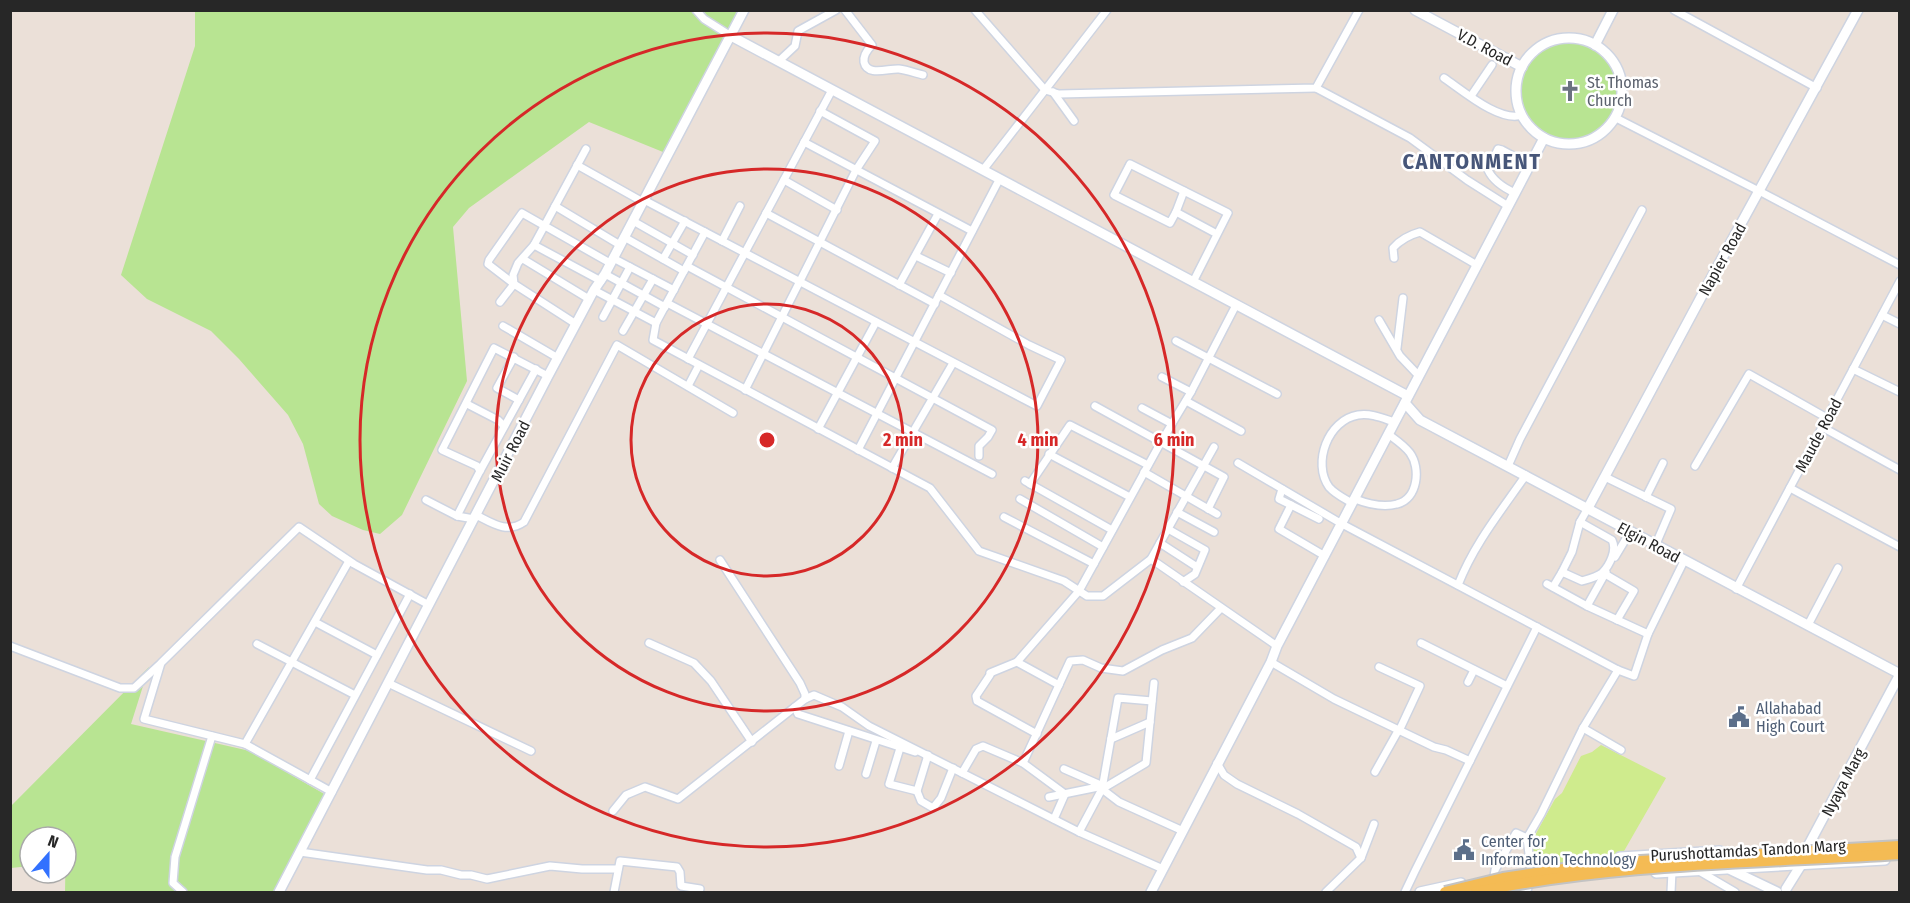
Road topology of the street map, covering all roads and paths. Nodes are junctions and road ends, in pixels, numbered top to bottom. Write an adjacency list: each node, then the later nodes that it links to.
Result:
1 (696, 10): 12 (street)
2 (744, 10): 12 (street, Muir Road)
3 (836, 10): 14 (street)
4 (845, 10): 17 (street)
5 (975, 10): 22 (street)
6 (1107, 10): 22 (street)
7 (1359, 10): 19 (street)
8 (1416, 10): 16 (street, V.D. Road)
9 (1613, 10): 13 (street)
10 (1674, 10): 20 (street)
11 (1858, 10): 20 (street, Napier Road)
12 (731, 36): 14 (street, Elgin Road); 40 (street, Muir Road)
13 (1595, 45): 16 (street); 26 (street)
14 (779, 61): 21 (street, Elgin Road)
15 (1492, 65): 23 (street)
16 (1522, 68): 25 (street)
17 (923, 75)
18 (1444, 78): 23 (street)
19 (1316, 88): 22 (street); 43 (street)
20 (1817, 88): 37 (street, Napier Road)
21 (832, 90): 24 (street); 34 (street, Elgin Road)
22 (1049, 91): 27 (street); 34 (street)
23 (1471, 96): 25 (street)
24 (820, 111): 29 (street); 33 (street)
25 (1522, 115): 28 (street)
26 (1616, 118): 28 (street); 37 (street)
27 (1074, 121)
28 (1544, 138): 32 (street)
29 (804, 142): 33 (street); 35 (street)
30 (586, 148): 31 (street)
31 (577, 165): 40 (street); 41 (street)
32 (1530, 165): 39 (street); 39 (street)
33 (856, 170): 44 (street); 48 (street)
34 (983, 170): 36 (street, Elgin Road)
35 (784, 180): 44 (street); 47 (street)
36 (999, 180): 52 (street); 76 (street, Elgin Road)
37 (1759, 190): 68 (street); 160 (street, Napier Road)
38 (1184, 191): 46 (street); 46 (street); 54 (street)
39 (1515, 193): 43 (street)
40 (644, 201): 49 (street, Muir Road); 50 (street)
41 (555, 206): 51 (street); 55 (street)
42 (740, 206): 56 (street)
43 (1508, 206): 67 (street)
44 (837, 210): 58 (street)
45 (1642, 210): 152 (street)
46 (1176, 212): 54 (street)
47 (766, 213): 58 (street); 60 (street)
48 (938, 214): 52 (street); 62 (street)
49 (633, 221): 55 (street, Muir Road); 57 (street)
50 (685, 221): 53 (street); 57 (street)
51 (545, 225): 59 (street); 66 (street); 78 (street)
52 (972, 231): 71 (street)
53 (705, 232): 56 (street); 61 (street)
54 (1217, 234): 76 (street)
55 (622, 241): 65 (street); 66 (street, Muir Road)
56 (722, 241): 60 (street)
57 (672, 243): 61 (street); 65 (street)
58 (820, 243): 75 (street); 79 (street)
59 (534, 245): 64 (street); 72 (street)
60 (745, 253): 75 (street); 80 (street)
61 (693, 255): 70 (street)
62 (916, 256): 71 (street); 79 (street)
63 (1394, 258): 67 (street)
64 (523, 259): 78 (street); 82 (street)
65 (663, 259): 70 (street)
66 (612, 261): 69 (street); 72 (street, Muir Road)
67 (1478, 265): 118 (street)
68 (1899, 265)
69 (630, 267): 73 (street); 77 (street)
70 (685, 269): 80 (street); 81 (street)
71 (951, 273): 83 (street)
72 (603, 277): 77 (street); 82 (street, Muir Road)
73 (653, 279): 81 (street); 84 (street)
74 (1899, 281): 92 (street, Maude Road)
75 (800, 282): 94 (street); 96 (street)
76 (1192, 282): 90 (street, Elgin Road)
77 (621, 283): 84 (street); 86 (street)
78 (514, 284): 87 (street); 98 (street)
79 (899, 285): 88 (street)
80 (726, 288): 94 (street); 99 (street)
81 (674, 290): 89 (street)
82 (591, 295): 86 (street); 98 (street, Muir Road)
83 (939, 295): 88 (street); 112 (street)
84 (644, 296): 89 (street); 91 (street)
85 (1403, 298): 105 (street)
86 (612, 300): 91 (street); 93 (street)
87 (500, 302)
88 (935, 304): 103 (street)
89 (666, 305): 97 (street); 99 (street)
90 (1236, 305): 108 (street); 127 (street, Elgin Road)
91 (635, 312): 97 (street); 102 (street)
92 (1882, 315): 100 (street); 115 (street, Maude Road)
93 (603, 317)
94 (782, 318): 106 (street); 110 (street)
95 (1379, 320): 105 (street)
96 (876, 322): 103 (street); 110 (street)
97 (656, 323): 111 (street)
98 (576, 324): 109 (street, Muir Road)
99 (707, 324): 106 (street); 111 (street)
100 (1899, 324)
101 (503, 326): 109 (street)
102 (623, 331)
103 (915, 341): 112 (street); 119 (street)
104 (1176, 341): 108 (street)
105 (1397, 348): 118 (street)
106 (764, 354): 121 (street); 124 (street)
107 (514, 357): 114 (street); 128 (street); 130 (street)
108 (1209, 357): 122 (street); 125 (street)
109 (558, 358): 116 (street, Muir Road)
110 (856, 358): 119 (street); 124 (street)
111 (688, 359): 113 (street)
112 (953, 363): 126 (street)
113 (699, 365): 120 (street); 121 (street)
114 (536, 369): 116 (street); 128 (street)
115 (1853, 369): 123 (street); 135 (street, Maude Road)
116 (548, 376): 175 (street, Muir Road)
117 (1162, 376): 122 (street)
118 (1419, 376): 127 (street)
119 (895, 378): 126 (street); 134 (street)
120 (688, 386): 133 (street); 175 (street)
121 (745, 390): 140 (street)
122 (1191, 392): 129 (street)
123 (1899, 392)
124 (838, 393): 134 (street); 140 (street)
125 (1277, 394)
126 (931, 399): 142 (street); 148 (street)
127 (1406, 399): 136 (street); 152 (street, Elgin Road)
128 (519, 400): 138 (street)
129 (1186, 401): 137 (street); 141 (street)
130 (467, 404): 138 (street); 157 (street)
131 (1095, 406): 144 (street)
132 (1142, 408): 137 (street)
133 (734, 413)
134 (877, 413): 142 (street); 146 (street)
135 (1827, 418): 139 (street, Maude Road); 153 (street)
136 (1394, 422): 143 (street); 168 (street)
137 (1172, 424): 144 (street)
138 (504, 426): 157 (street)
139 (1822, 428): 156 (street); 161 (street, Maude Road)
140 (818, 429): 146 (street)
141 (1241, 431)
142 (912, 432): 154 (street); 158 (street)
143 (1388, 434): 168 (street); 168 (street)
144 (1161, 442): 151 (street); 155 (street)
145 (1214, 447): 151 (street)
146 (858, 450): 154 (street)
147 (1049, 454): 155 (street); 164 (street); 181 (street)
148 (979, 456)
149 (1238, 463): 162 (street)
150 (1663, 463): 165 (street)
151 (1204, 465): 163 (street); 171 (street)
152 (1508, 466): 159 (street, Elgin Road)
153 (1695, 466)
154 (892, 468): 201 (street)
155 (1146, 469): 163 (street); 164 (street)
156 (1899, 470)
157 (480, 471): 174 (street)
158 (992, 474)
159 (1526, 475): 170 (street, Elgin Road); 199 (street)
160 (1605, 477): 165 (street); 170 (street, Napier Road)
161 (1790, 488): 187 (street); 200 (street, Maude Road)
162 (1282, 489): 169 (street); 179 (street)
163 (1186, 496): 171 (street); 172 (street)
164 (1130, 497): 181 (street)
165 (1646, 497): 185 (street)
166 (1020, 499): 186 (street)
167 (426, 500): 174 (street)
168 (1354, 501): 179 (street)
169 (1291, 505): 177 (street); 188 (street)
170 (1588, 508): 178 (street); 183 (street, Elgin Road)
171 (1208, 509): 173 (street)
172 (1177, 512): 180 (street); 182 (street)
173 (1217, 514)
174 (457, 516): 175 (street)
175 (475, 517): 203 (street, Muir Road)
176 (1004, 517): 193 (street)
177 (1319, 519)
178 (1580, 522): 196 (street); 196 (street)
179 (1342, 524): 188 (street); 199 (street)
180 (1168, 529): 184 (street); 194 (street)
181 (1112, 530): 186 (street)
182 (1214, 532)
183 (1630, 532): 185 (street, Elgin Road); 197 (street)
184 (1160, 543): 189 (street); 194 (street)
185 (1656, 544): 192 (street, Elgin Road)
186 (1103, 547): 193 (street)
187 (1899, 547)
188 (1325, 556): 215 (street)
189 (1151, 559): 198 (street); 201 (street)
190 (720, 560): 231 (street)
191 (349, 561): 202 (street); 207 (street); 220 (street)
192 (1684, 561): 200 (street, Elgin Road); 210 (street)
193 (1094, 564): 201 (street)
194 (1197, 567): 198 (street)
195 (1838, 568): 208 (street)
196 (1562, 572): 204 (street)
197 (1605, 574): 204 (street); 206 (street)
198 (1183, 582): 205 (street)
199 (1458, 585): 209 (street)
200 (1736, 589): 208 (street, Elgin Road)
201 (1079, 591): 218 (street)
202 (410, 594): 203 (street); 216 (street)
203 (429, 605): 226 (street, Muir Road)
204 (1587, 606): 206 (street)
205 (1221, 608): 215 (street); 228 (street)
206 (1617, 620): 210 (street)
207 (315, 622): 216 (street); 217 (street)
208 (1808, 625): 224 (street, Elgin Road)
209 (1537, 627): 223 (street); 229 (street)
210 (1648, 634): 223 (street)
211 (649, 643): 242 (street)
212 (1421, 643): 222 (street)
213 (257, 644): 217 (street)
214 (10, 646): 220 (street)
215 (1277, 646): 219 (street)
216 (376, 655): 230 (street)
217 (292, 662): 230 (street); 243 (street)
218 (1017, 662): 228 (street); 238 (street)
219 (1271, 662): 236 (street); 250 (street)
220 (161, 663): 239 (street)
221 (1379, 667): 236 (street)
222 (1474, 670): 225 (street); 229 (street)
223 (1618, 670): 235 (street)
224 (1899, 674): 270 (street, Nyaya Marg)
225 (1468, 682)
226 (388, 683): 246 (street); 260 (street, Muir Road)
227 (1154, 683): 232 (street)
228 (1059, 685): 238 (street)
229 (1507, 686): 248 (street)
230 (355, 695): 257 (street)
231 (805, 699): 233 (street); 247 (street)
232 (1152, 701): 234 (street); 240 (street)
233 (795, 707): 237 (street); 242 (street)
234 (1150, 722): 240 (street); 258 (street)
235 (1583, 728): 245 (street); 268 (street)
236 (1399, 731): 248 (street); 254 (street)
237 (849, 732): 241 (street); 251 (street)
238 (1037, 734): 249 (street)
239 (212, 736): 243 (street); 285 (street)
240 (1111, 739): 258 (street)
241 (876, 741): 244 (street); 256 (street)
242 (752, 742): 263 (street)
243 (245, 744): 257 (street)
244 (900, 748): 247 (street); 259 (street)
245 (1621, 750)
246 (531, 751)
247 (928, 755): 252 (street); 259 (street)
248 (1470, 761): 291 (street)
249 (1023, 763): 255 (street); 261 (street)
250 (1217, 763): 266 (street); 273 (street)
251 (839, 766)
252 (953, 768): 255 (street); 259 (street)
253 (1064, 769): 258 (street)
254 (1375, 772)
255 (962, 773): 264 (street)
256 (866, 774)
257 (310, 780): 260 (street)
258 (1102, 787): 261 (street); 266 (street); 267 (street)
259 (916, 791)
260 (332, 792): 271 (street, Muir Road)
261 (1065, 794): 262 (street); 264 (street)
262 (1049, 797)
263 (613, 811)
264 (1054, 819): 267 (street)
265 (1374, 824): 273 (street)
266 (1183, 831): 277 (street)
267 (1079, 832): 277 (street)
268 (1527, 838): 278 (street); 282 (street)
269 (1899, 844): 270 (street, Purushottamdas Tandon Marg); 293 (main road, bridge)
270 (1807, 848): 275 (street, Nyaya Marg); 278 (street, Purushottamdas Tandon Marg)
271 (300, 852): 276 (street); 286 (street, Muir Road)
272 (1899, 854): 294 (main road, bridge)
273 (1361, 858): 290 (street)
274 (1899, 859): 275 (street, Purushottamdas Tandon Marg)
275 (1801, 865): 279 (street, Purushottamdas Tandon Marg); 299 (street, Nyaya Marg)
276 (618, 869): 287 (street); 288 (street)
277 (1163, 869): 289 (street)
278 (1530, 870): 282 (street, Purushottamdas Tandon Marg); 283 (street)
279 (1730, 870): 280 (street, Purushottamdas Tandon Marg); 299 (street)
280 (1699, 871): 281 (street, Purushottamdas Tandon Marg); 284 (street)
281 (1672, 872): 283 (street, Purushottamdas Tandon Marg); 297 (street)
282 (1494, 875): 292 (street, Purushottamdas Tandon Marg); 295 (street)
283 (1534, 886): 296 (street, Purushottamdas Tandon Marg)
284 (1722, 889): 298 (street)
285 (183, 892)
286 (279, 892)
287 (614, 892)
288 (699, 892)
289 (1151, 892)
290 (1326, 892)
291 (1406, 892)
292 (1420, 892)
293 (1444, 892)
294 (1476, 892)
295 (1491, 892)
296 (1504, 892)
297 (1671, 892)
298 (1736, 892)
299 (1783, 892)

